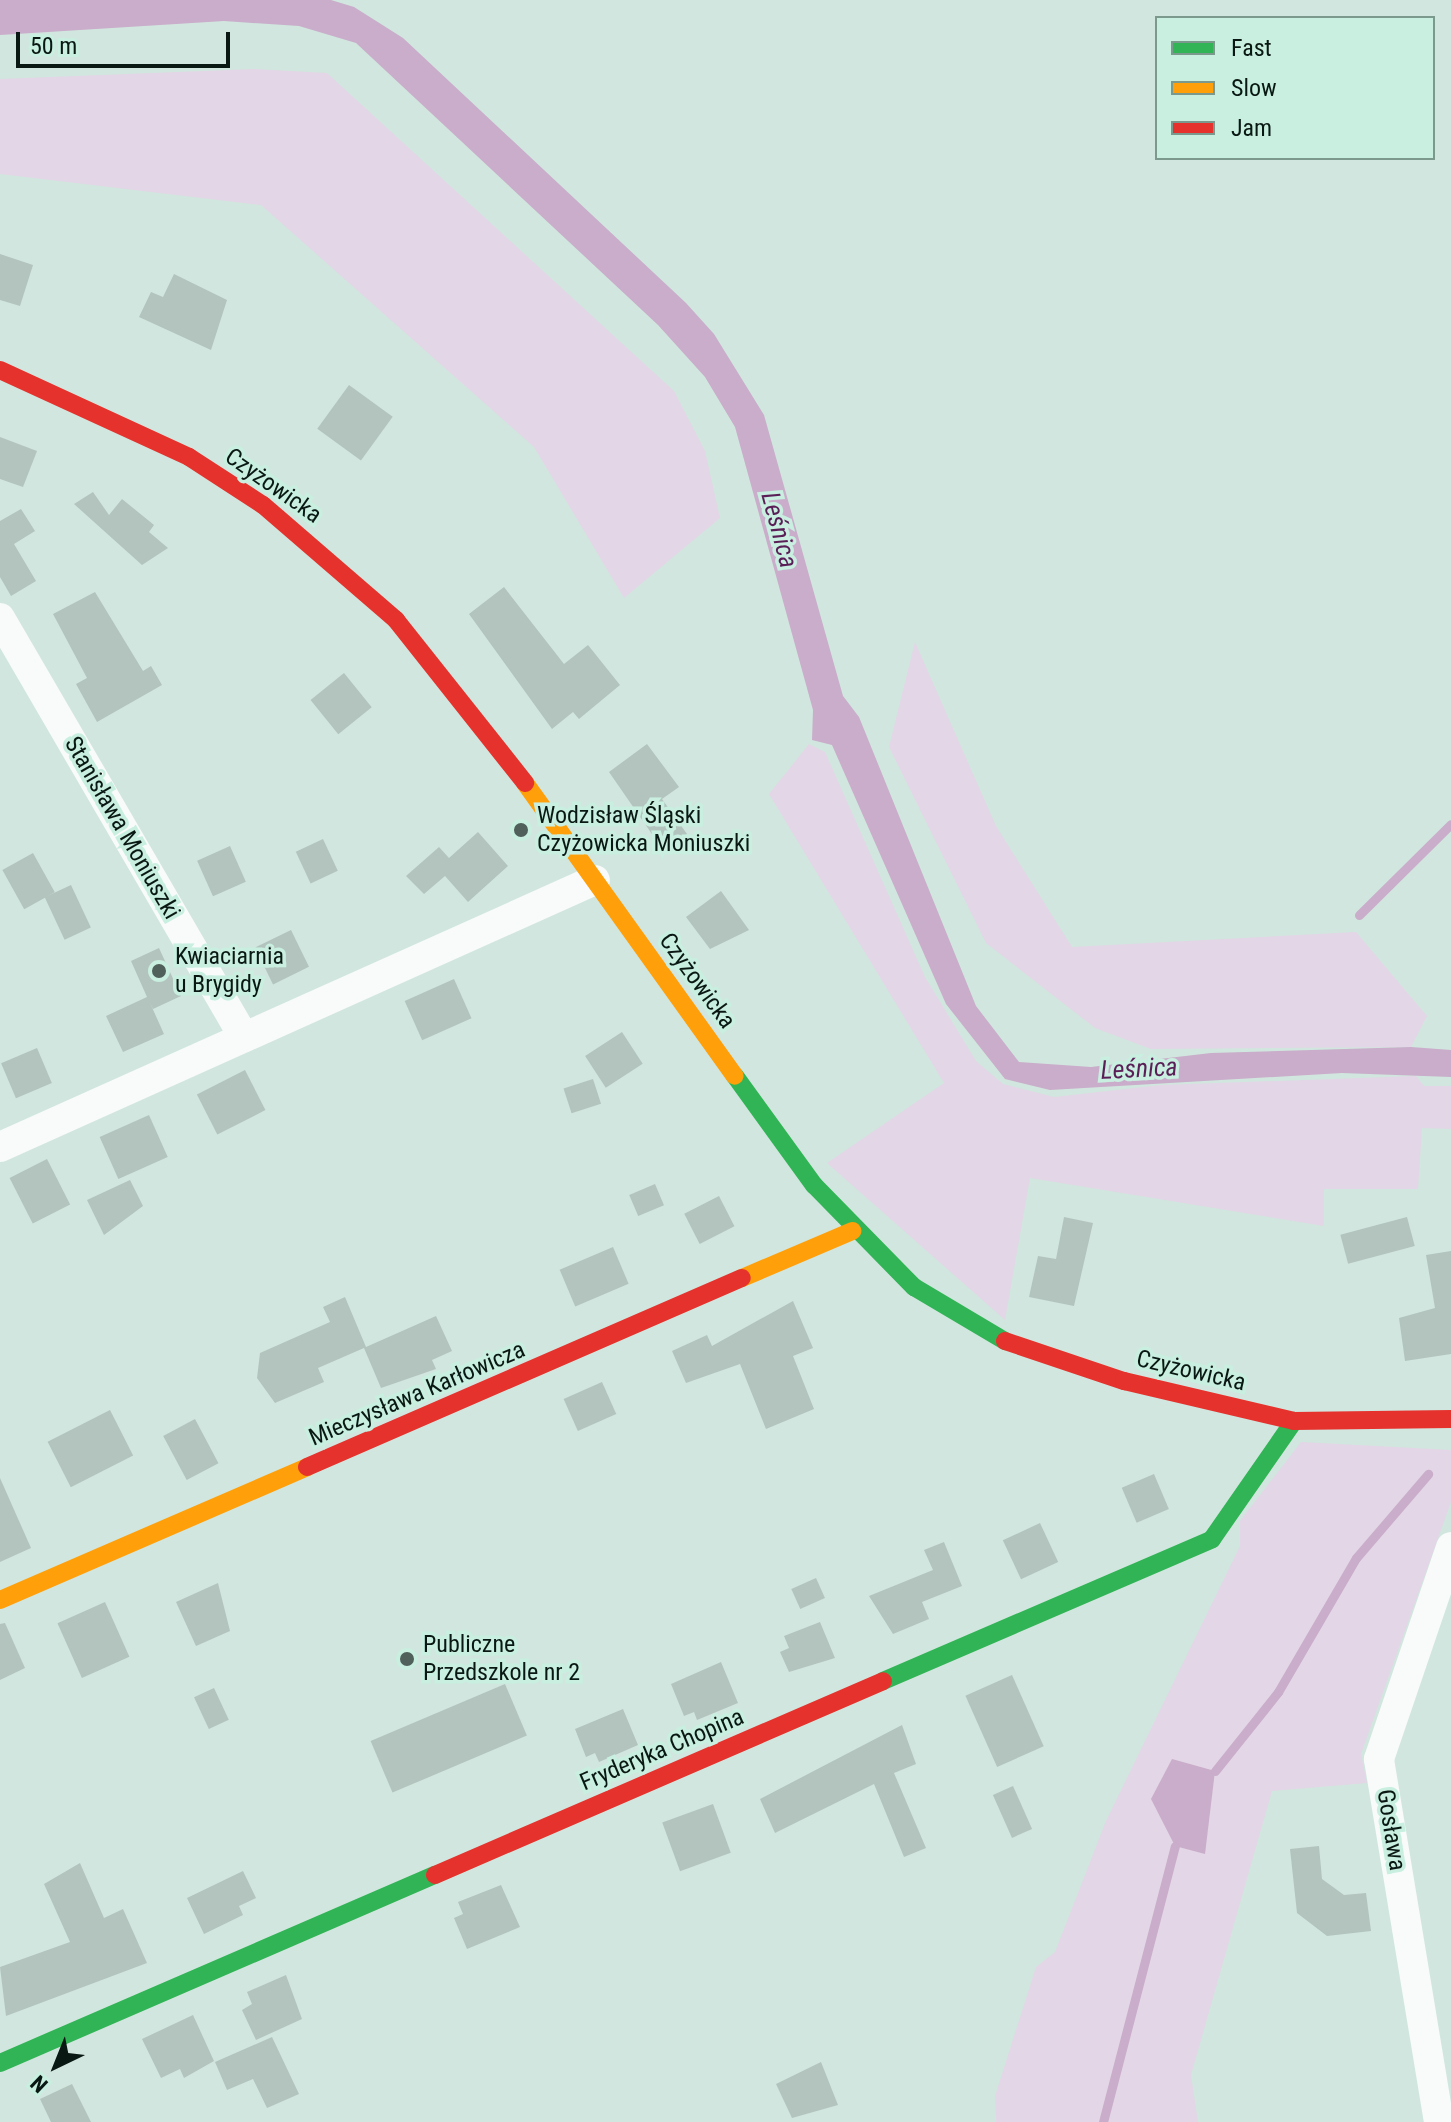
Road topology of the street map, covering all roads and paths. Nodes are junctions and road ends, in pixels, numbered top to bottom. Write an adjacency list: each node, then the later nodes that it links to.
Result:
1 (0, 370): 3 (street, Czyżowicka)
2 (0, 618): 4 (street, Stanisława Moniuszki)
3 (595, 880): 4 (street); 6 (street, Czyżowicka)
4 (244, 1037): 5 (street)
5 (0, 1147)
6 (852, 1231): 8 (street, Czyżowicka); 10 (street, Mieczysława Karłowicza)
7 (1451, 1419): 8 (street, Czyżowicka)
8 (1294, 1421): 11 (street, Fryderyka Chopina)
9 (1451, 1547): 12 (street, Gosława)
10 (0, 1600)
11 (0, 2063)
12 (1439, 2122)

